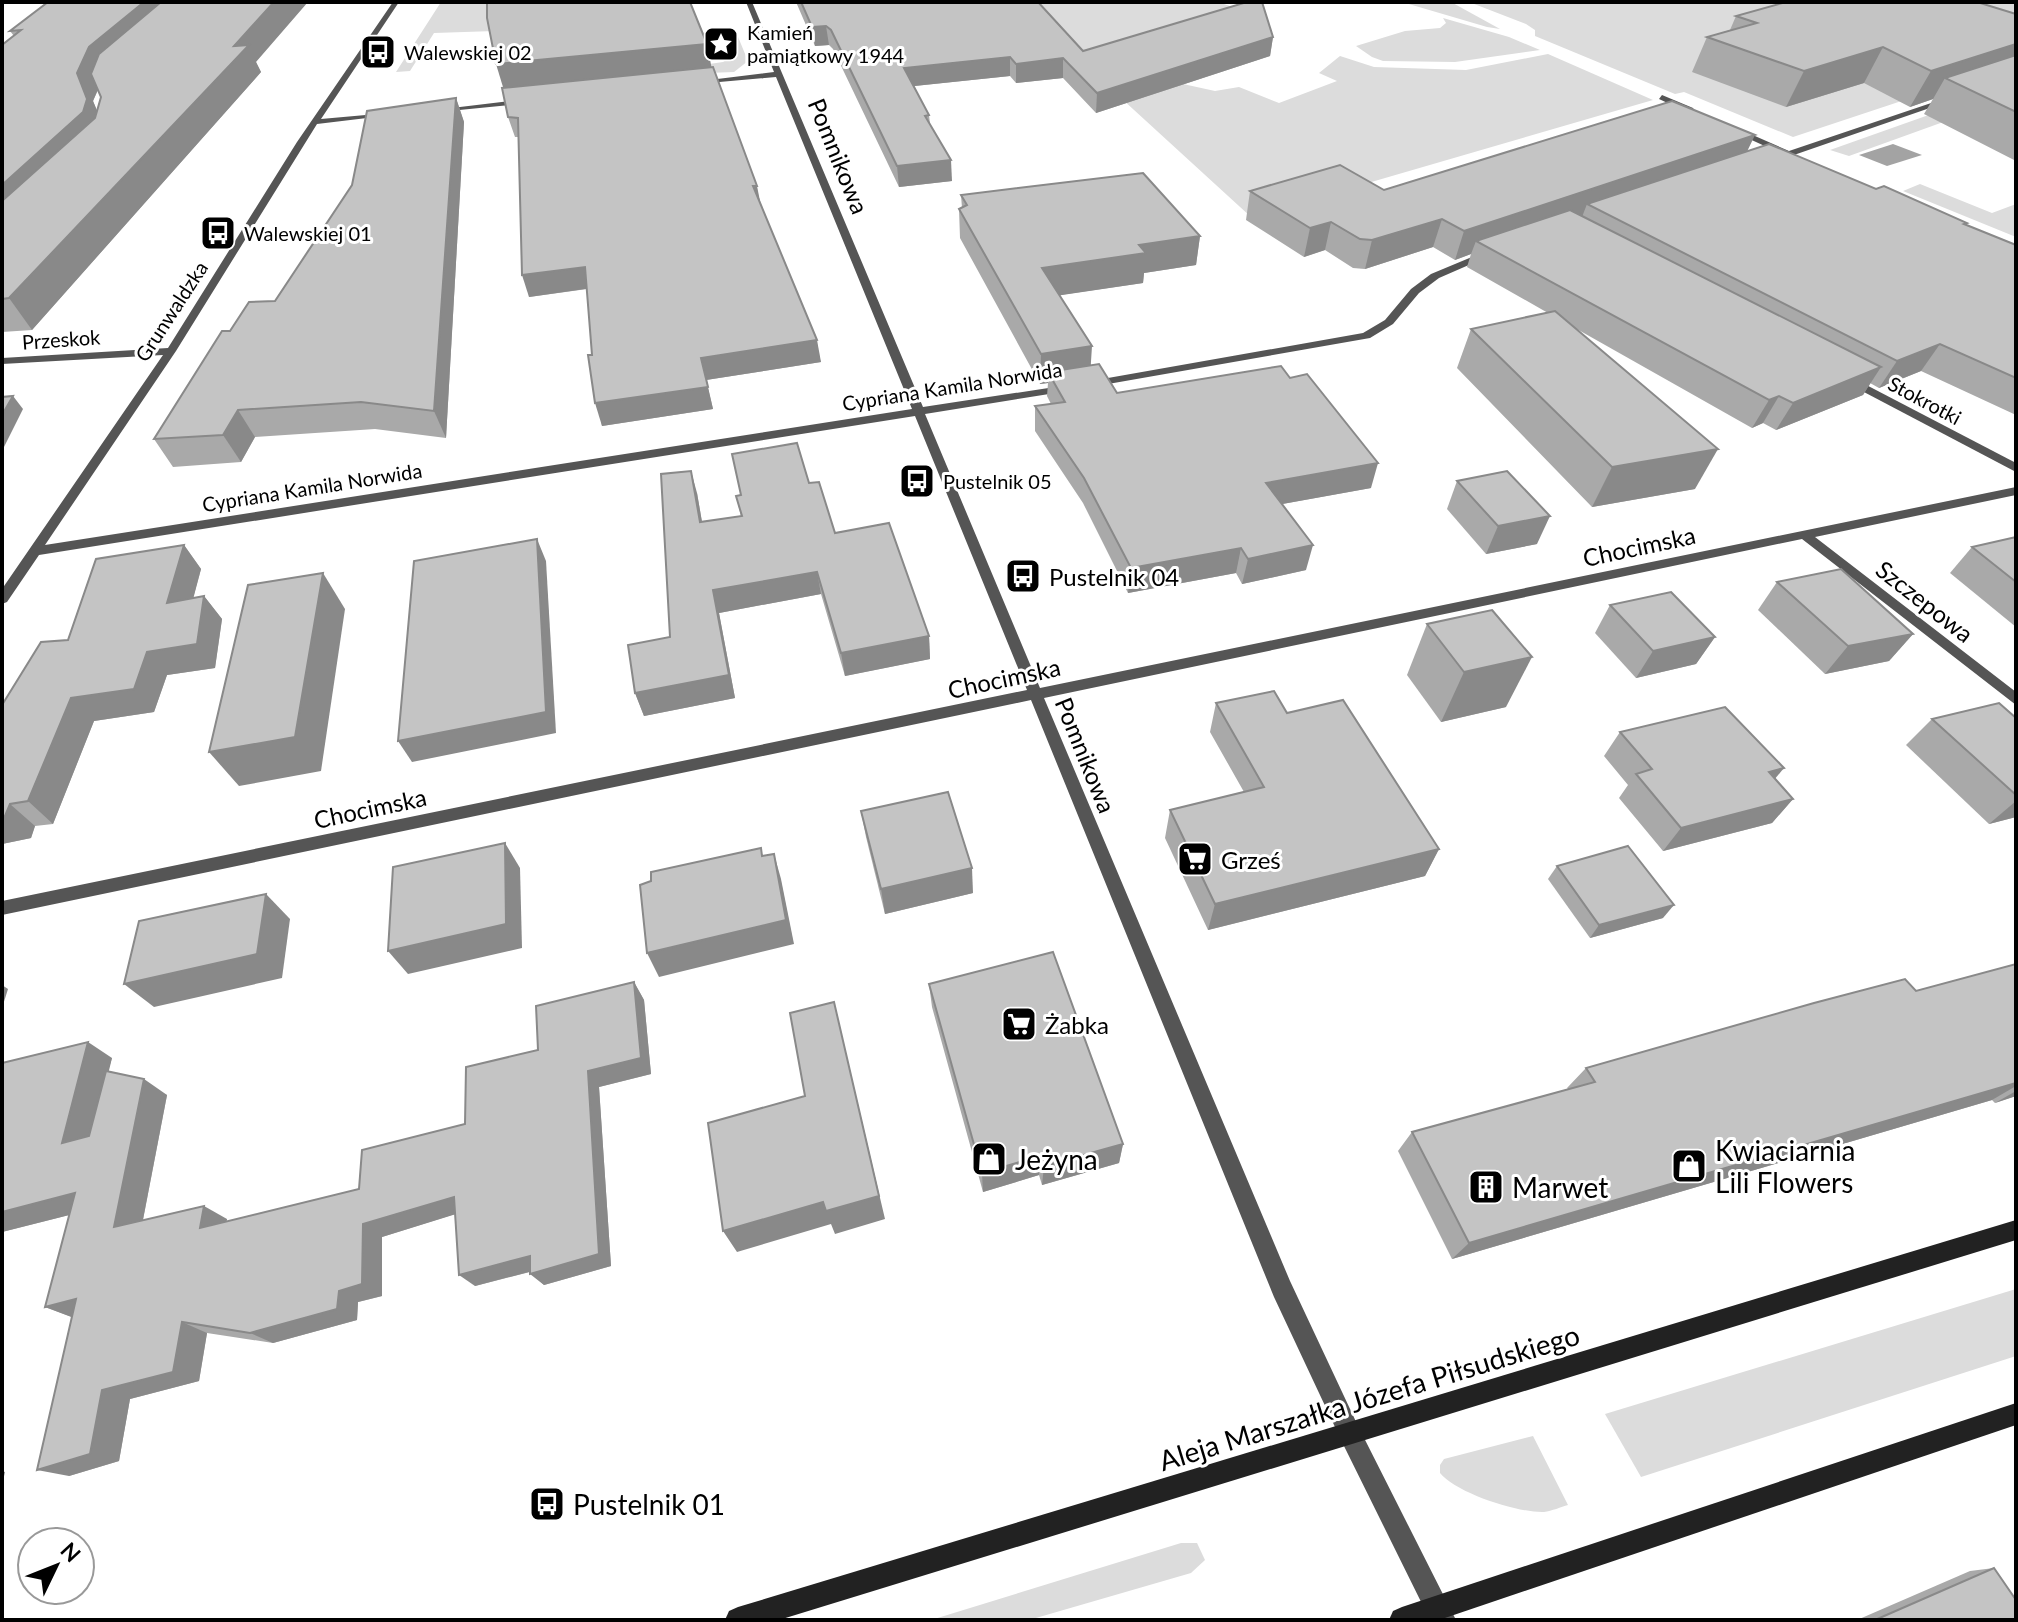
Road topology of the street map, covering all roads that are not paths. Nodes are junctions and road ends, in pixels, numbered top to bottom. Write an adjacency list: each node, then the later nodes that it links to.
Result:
1 (396, 2): 11 (street, Grunwaldzka)
2 (749, 2): 3 (street, Pomnikowa)
3 (779, 74): 4 (street); 20 (street, Pomnikowa)
4 (693, 83)
5 (1662, 97): 10 (street)
6 (1956, 98): 13 (street)
7 (540, 100): 8 (street)
8 (434, 110)
9 (404, 113): 11 (street)
10 (1704, 116)
11 (315, 122): 17 (street, Grunwaldzka)
12 (1732, 129): 13 (street)
13 (1788, 154): 14 (street); 15 (street)
14 (1803, 160)
15 (1758, 164)
16 (1508, 247): 20 (street, Cypriana Kamila Norwida)
17 (171, 351): 18 (street, Przeskok); 24 (street, Grunwaldzka)
18 (2, 361)
19 (1833, 372): 21 (street, Stokrotki)
20 (917, 412): 24 (street, Cypriana Kamila Norwida); 26 (street, Pomnikowa)
21 (2016, 468)
22 (2016, 491): 23 (street, Chocimska)
23 (1806, 536): 26 (street, Chocimska); 27 (street, Szczepowa)
24 (35, 551): 25 (street, Grunwaldzka)
25 (2, 599)
26 (1036, 696): 28 (street, Chocimska); 31 (street, Pomnikowa)
27 (2016, 700)
28 (2, 908)
29 (2016, 1230): 31 (main road, Aleja Marszałka Józefa Piłsudskiego)
30 (2016, 1414): 32 (main road)
31 (1350, 1434): 32 (street, Pomnikowa); 33 (main road, Aleja Marszałka Józefa Piłsudskiego)
32 (1440, 1614): 34 (main road)
33 (738, 1620)
34 (1402, 1620)

